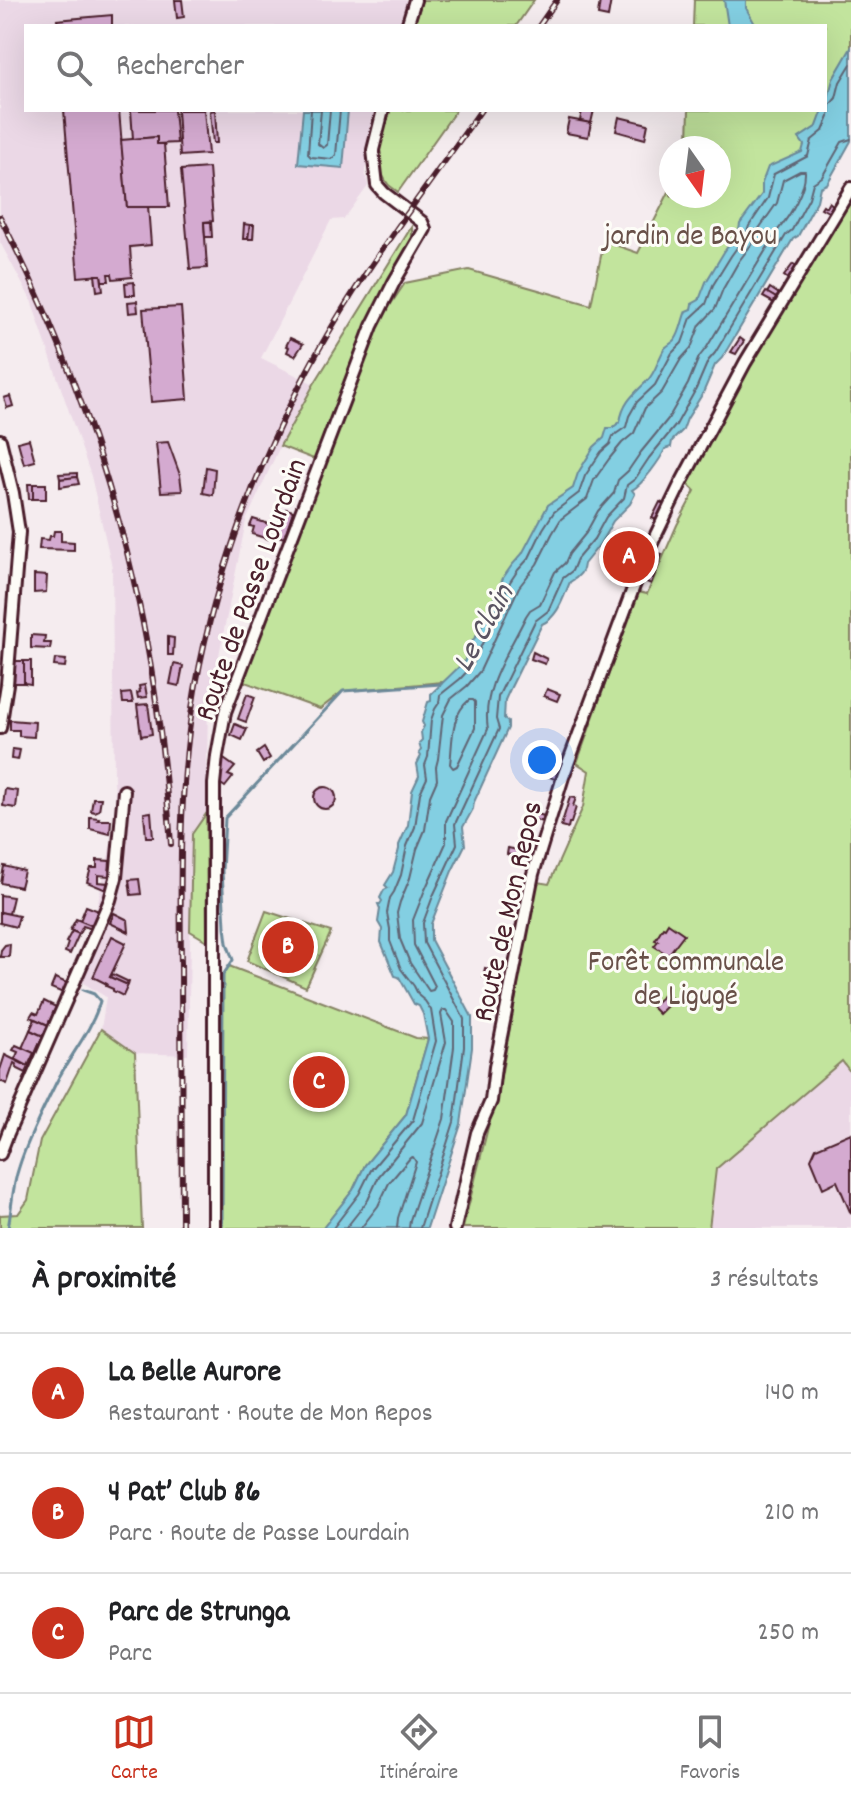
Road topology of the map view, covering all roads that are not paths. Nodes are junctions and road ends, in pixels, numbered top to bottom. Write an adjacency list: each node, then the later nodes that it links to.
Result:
1 (415, 0): 2 (street)
2 (408, 24)
3 (382, 112): 9 (street, Route de Passe Lourdain)
4 (851, 188): 10 (street, Route de Mon Repos)
5 (0, 440): 6 (street)
6 (0, 728)
7 (124, 791): 8 (street)
8 (0, 1154)
9 (214, 1228)
10 (455, 1228)

